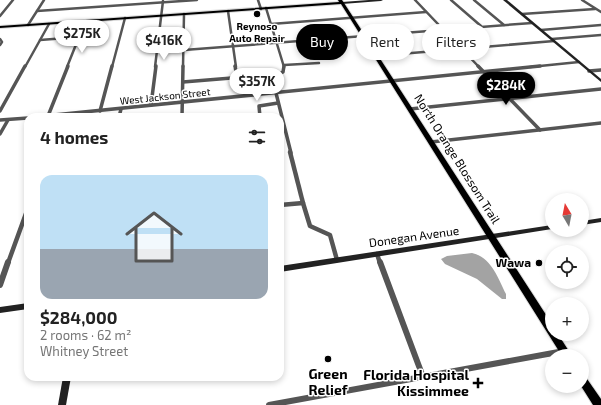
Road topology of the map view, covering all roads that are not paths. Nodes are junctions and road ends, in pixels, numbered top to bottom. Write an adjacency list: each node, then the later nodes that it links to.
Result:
1 (13, 0): 22 (street)
2 (44, 0): 16 (street)
3 (197, 0): 11 (street)
4 (258, 0): 13 (street)
5 (379, 0): 12 (street)
6 (415, 0): 18 (street)
7 (451, 0): 30 (street)
8 (474, 0): 33 (street)
9 (505, 0): 21 (street)
10 (582, 0): 15 (street)
11 (163, 1): 16 (street); 23 (street)
12 (341, 1): 14 (main road); 25 (main road, North Orange Blossom Trail)
13 (261, 8): 14 (main road); 17 (main road)
14 (266, 8): 28 (street)
15 (596, 9): 19 (street); 21 (street)
16 (37, 11): 31 (street)
17 (228, 11): 20 (main road); 46 (street)
18 (426, 12): 25 (street); 29 (street)
19 (601, 12)
20 (184, 14): 23 (main road); 47 (street)
21 (522, 14): 26 (street)
22 (0, 16)
23 (161, 16): 24 (main road); 65 (street)
24 (125, 18): 27 (main road); 69 (street)
25 (352, 18): 28 (street); 32 (main road, North Orange Blossom Trail)
26 (532, 23): 33 (street); 37 (street)
27 (49, 24): 31 (main road); 41 (street)
28 (271, 24): 43 (street)
29 (439, 24)
30 (479, 24)
31 (28, 25): 36 (main road)
32 (356, 25)
33 (504, 25): 35 (street)
34 (601, 25): 37 (street)
35 (490, 26)
36 (0, 27)
37 (540, 30): 42 (street)
38 (601, 35): 42 (street)
39 (356, 37): 43 (street)
40 (0, 39): 44 (street)
41 (40, 40): 68 (street); 70 (street)
42 (553, 40): 45 (street); 50 (street)
43 (277, 43): 46 (street); 52 (street)
44 (0, 45)
45 (490, 46)
46 (233, 47): 47 (street); 56 (street)
47 (184, 50): 59 (street)
48 (379, 60): 57 (main road, North Orange Blossom Trail)
49 (474, 60): 55 (street)
50 (579, 62): 54 (street); 55 (street, West Jackson Street)
51 (319, 63): 52 (street)
52 (284, 66): 56 (street)
53 (601, 70): 54 (street)
54 (589, 71): 58 (street)
55 (485, 72): 57 (street, West Jackson Street); 62 (street)
56 (237, 77): 59 (street)
57 (392, 81): 61 (street, West Jackson Street); 67 (main road, North Orange Blossom Trail)
58 (601, 81)
59 (183, 82): 63 (street)
60 (601, 89): 62 (street)
61 (276, 93): 63 (street, West Jackson Street); 64 (street)
62 (510, 98): 67 (street); 81 (street)
63 (183, 102): 65 (street, West Jackson Street); 73 (street)
64 (278, 103): 74 (street); 75 (street)
65 (151, 105): 66 (street, West Jackson Street)
66 (121, 109): 69 (street, West Jackson Street); 72 (street)
67 (410, 109): 83 (main road, North Orange Blossom Trail)
68 (0, 111)
69 (100, 111): 71 (street, West Jackson Street)
70 (49, 113)
71 (85, 113)
72 (120, 113)
73 (182, 113)
74 (259, 113)
75 (281, 113)
76 (24, 118): 78 (street)
77 (0, 120): 78 (street)
78 (8, 120): 82 (street)
79 (601, 123): 81 (street)
80 (284, 126): 84 (street)
81 (540, 130): 83 (street)
82 (0, 134)
83 (431, 142): 90 (main road, North Orange Blossom Trail)
84 (304, 203): 85 (street); 92 (street)
85 (284, 205)
86 (24, 219): 94 (street)
87 (601, 220): 88 (street)
88 (589, 222)
89 (545, 229): 90 (street, Donegan Avenue)
90 (492, 237): 91 (street, Donegan Avenue); 97 (main road, North Orange Blossom Trail)
91 (377, 254): 92 (street, Donegan Avenue); 99 (street)
92 (337, 260): 93 (street, Donegan Avenue)
93 (284, 268)
94 (0, 285)
95 (24, 307): 96 (street)
96 (0, 310)
97 (545, 320)
98 (545, 357): 99 (street)
99 (423, 377): 103 (street)
100 (67, 381): 102 (street)
101 (589, 390): 104 (main road)
102 (62, 405)
103 (268, 405)
104 (599, 405)

